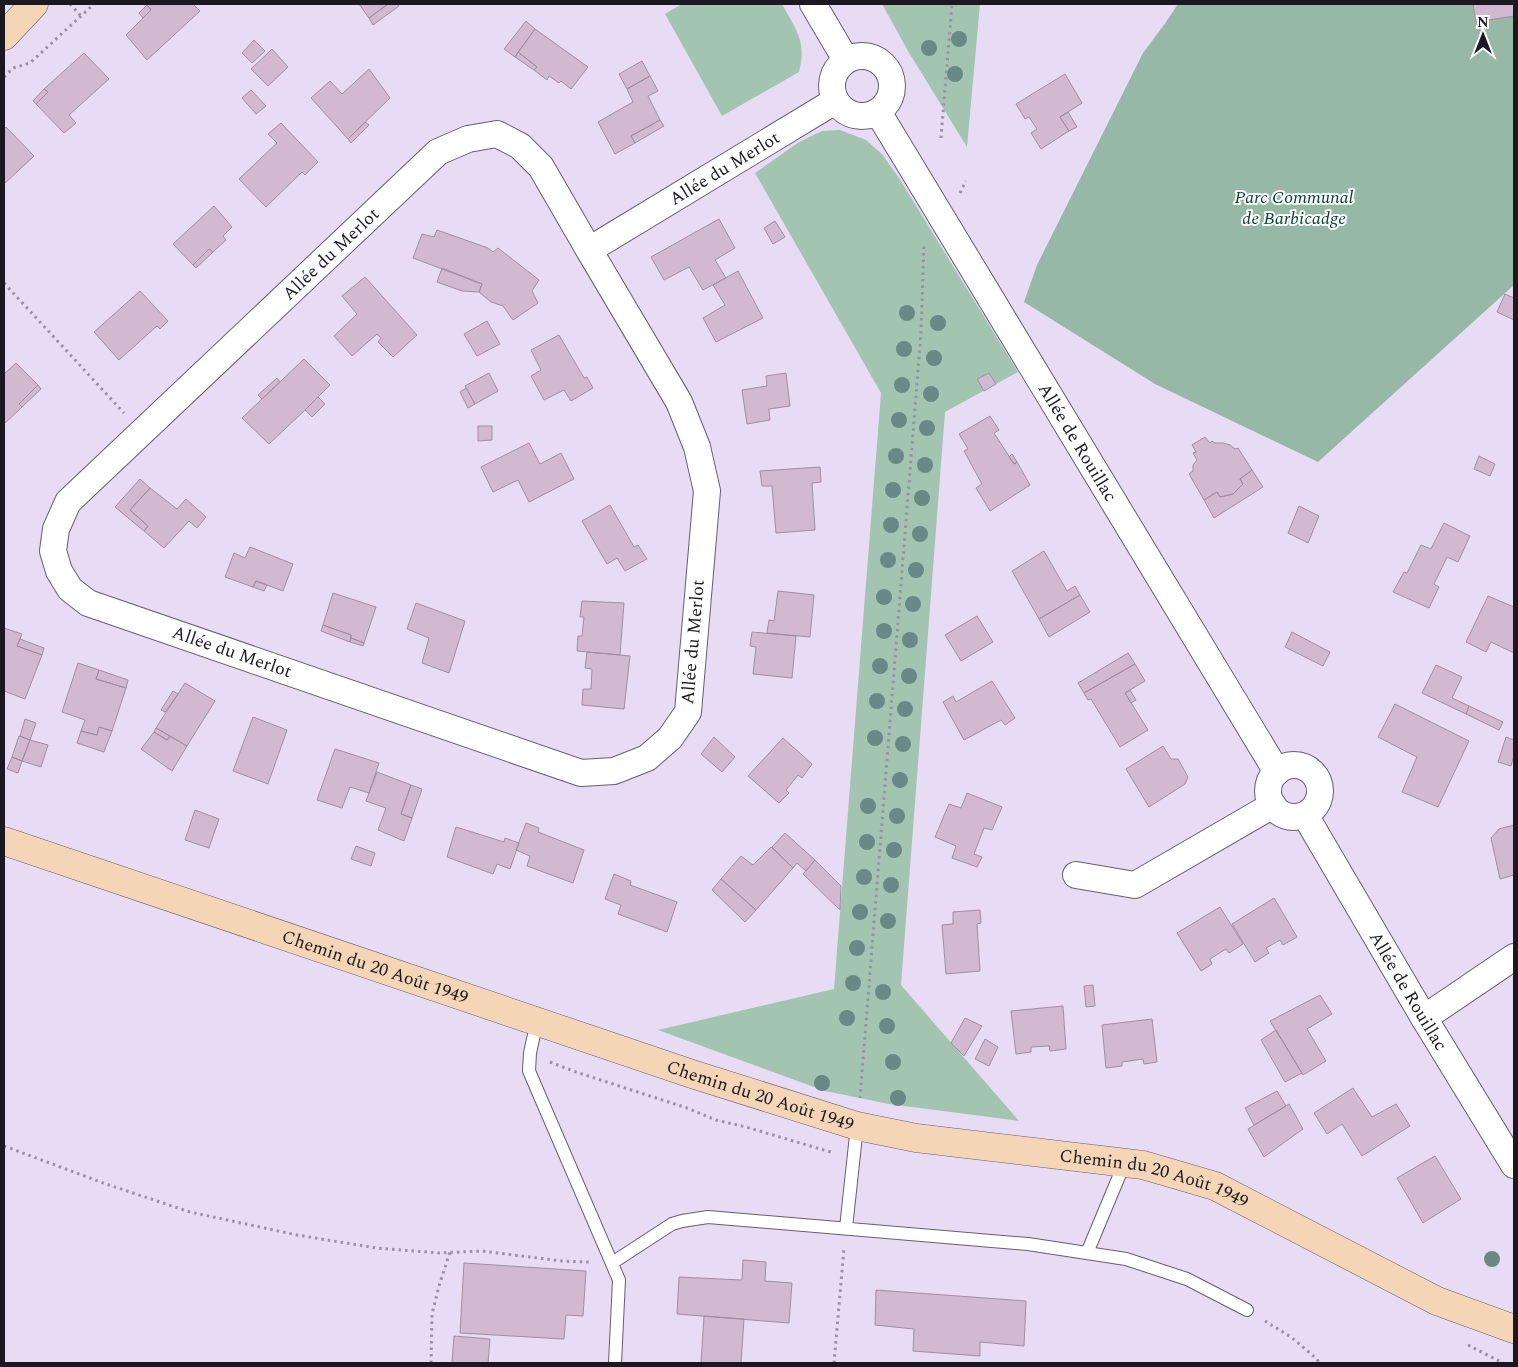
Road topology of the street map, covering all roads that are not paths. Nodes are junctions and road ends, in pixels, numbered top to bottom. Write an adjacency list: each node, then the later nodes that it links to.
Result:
1 (34, 4): 3 (street)
2 (813, 4): 4 (street)
3 (4, 36)
4 (846, 60): 5 (street); 6 (street)
5 (835, 101): 6 (street); 7 (street, Allée du Merlot)
6 (878, 112): 8 (street, Allée de Rouillac)
7 (589, 250): 7 (street, Allée du Merlot)
8 (1277, 772): 9 (street); 10 (street)
9 (1272, 805): 10 (street); 12 (street)
10 (1305, 815): 14 (street, Allée de Rouillac)
11 (4, 841): 15 (street, Chemin du 20 Août 1949)
12 (1076, 875)
13 (1514, 957): 14 (street)
14 (1424, 1018): 18 (street, Allée de Rouillac)
15 (537, 1021): 16 (street, Chemin du 20 Août 1949); 21 (lane)
16 (857, 1126): 17 (street, Chemin du 20 Août 1949); 19 (lane)
17 (1125, 1162): 20 (lane); 23 (street, Chemin du 20 Août 1949)
18 (1514, 1165)
19 (846, 1228): 20 (lane); 21 (lane)
20 (1087, 1253): 22 (lane)
21 (612, 1263): 24 (lane)
22 (1247, 1310)
23 (1514, 1329)
24 (614, 1363)

